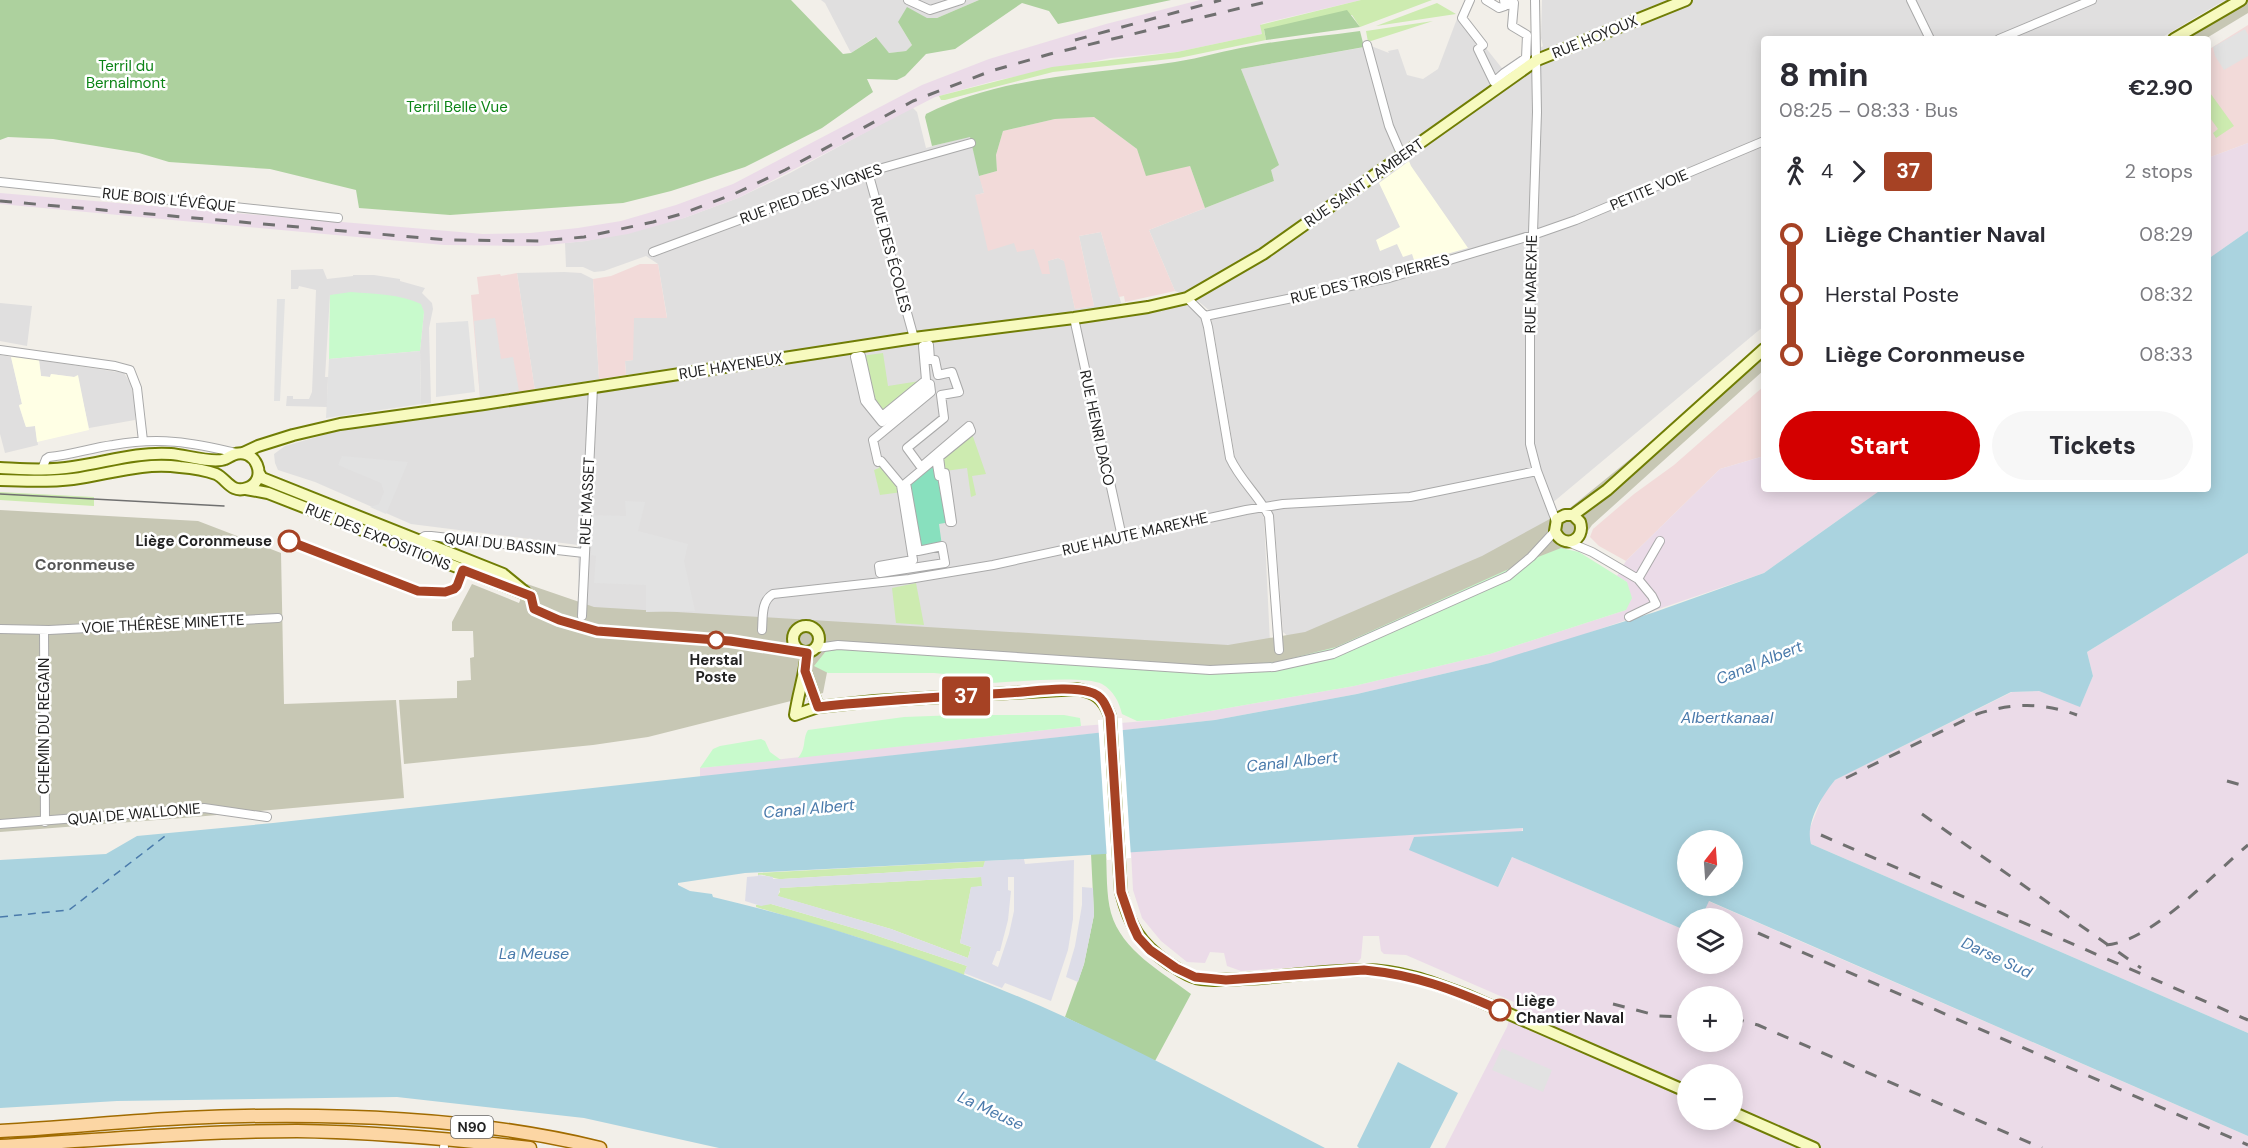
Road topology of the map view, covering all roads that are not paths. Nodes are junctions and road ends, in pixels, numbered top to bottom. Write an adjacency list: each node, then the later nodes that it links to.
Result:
1 (908, 0): 2 (street)
2 (961, 0)
3 (1470, 0): 5 (street)
4 (1486, 0): 5 (street)
5 (1506, 0)
6 (1535, 0): 15 (street, RUE MAREXHE)
7 (1686, 0): 15 (street, RUE HOYOUX)
8 (1911, 0): 11 (street)
9 (2092, 0): 12 (street)
10 (2241, 0): 13 (street)
11 (1929, 36)
12 (2006, 36)
13 (2179, 36)
14 (1367, 45): 18 (street)
15 (1537, 60): 18 (street, RUE SAINT LAMBERT); 22 (street, RUE MAREXHE)
16 (1761, 142): 22 (street, PETITE VOIE)
17 (971, 143): 19 (street, RUE PIED DES VIGNES)
18 (1402, 156): 24 (street, RUE SAINT LAMBERT)
19 (868, 172): 23 (street, RUE PIED DES VIGNES); 27 (street, RUE DES ÉCOLES)
20 (0, 182): 21 (street, RUE BOIS L'ÉVÊQUE)
21 (338, 218)
22 (1533, 235): 25 (street, RUE DES TROIS PIERRES); 38 (street, RUE MAREXHE)
23 (653, 252)
24 (1187, 298): 25 (street); 26 (street, RUE HAYENEUX)
25 (1205, 316): 42 (street)
26 (1074, 318): 27 (street, RUE HAYENEUX); 45 (street, RUE HENRI DACO)
27 (914, 338): 31 (street, RUE HAYENEUX)
28 (929, 345): 28 (street)
29 (0, 350): 33 (street)
30 (1761, 352): 43 (street)
31 (593, 387): 32 (street, RUE HAYENEUX); 50 (street, RUE MASSET)
32 (277, 440): 34 (street, RUE HAYENEUX); 37 (street)
33 (143, 441): 34 (street); 36 (street)
34 (235, 455): 36 (street); 37 (street); 40 (street)
35 (0, 468): 36 (street)
36 (42, 469)
37 (258, 470): 41 (street); 46 (street, RUE DES EXPOSITIONS)
38 (1537, 471): 42 (street, RUE HAUTE MAREXHE); 43 (street, RUE MAREXHE)
39 (0, 480): 40 (street)
40 (224, 480): 41 (street)
41 (246, 489): 52 (street, RUE DES EXPOSITIONS)
42 (1265, 507): 45 (street, RUE HAUTE MAREXHE); 60 (street)
43 (1562, 521): 44 (street); 48 (street); 59 (street)
44 (1580, 535): 48 (street); 49 (street)
45 (1122, 537): 58 (street, RUE HAUTE MAREXHE)
46 (417, 541): 50 (street, QUAI DU BASSIN); 52 (street, RUE DES EXPOSITIONS)
47 (1660, 541): 51 (street)
48 (1568, 542): 49 (street)
49 (1592, 552): 51 (street)
50 (584, 553): 53 (street, RUE MASSET)
51 (1638, 579): 54 (street)
52 (531, 596): 59 (street)
53 (582, 616)
54 (1629, 617)
55 (278, 618): 57 (street, VOIE THÉRÈSE MINETTE)
56 (0, 629): 57 (street, VOIE THÉRÈSE MINETTE)
57 (46, 630): 64 (street, CHEMIN DU REGAIN)
58 (762, 630)
59 (808, 651): 61 (street)
60 (1279, 651)
61 (805, 671): 62 (street); 62 (street)
62 (818, 707): 66 (street)
63 (267, 817): 64 (street, QUAI DE WALLONIE)
64 (45, 822): 65 (street, QUAI DE WALLONIE)
65 (0, 824)
66 (1677, 1087)
67 (217, 1117): 69 (main road, N90); 71 (main road); 74 (main road, N90)
68 (1743, 1117): 78 (street)
69 (0, 1131)
70 (161, 1137): 71 (main road, N90); 73 (main road); 76 (main road, N90)
71 (119, 1144): 72 (main road, N90)
72 (0, 1146)
73 (444, 1147): 75 (main road)
74 (596, 1147): 77 (main road)
75 (458, 1148)
76 (530, 1148)
77 (611, 1148)
78 (1814, 1148)

